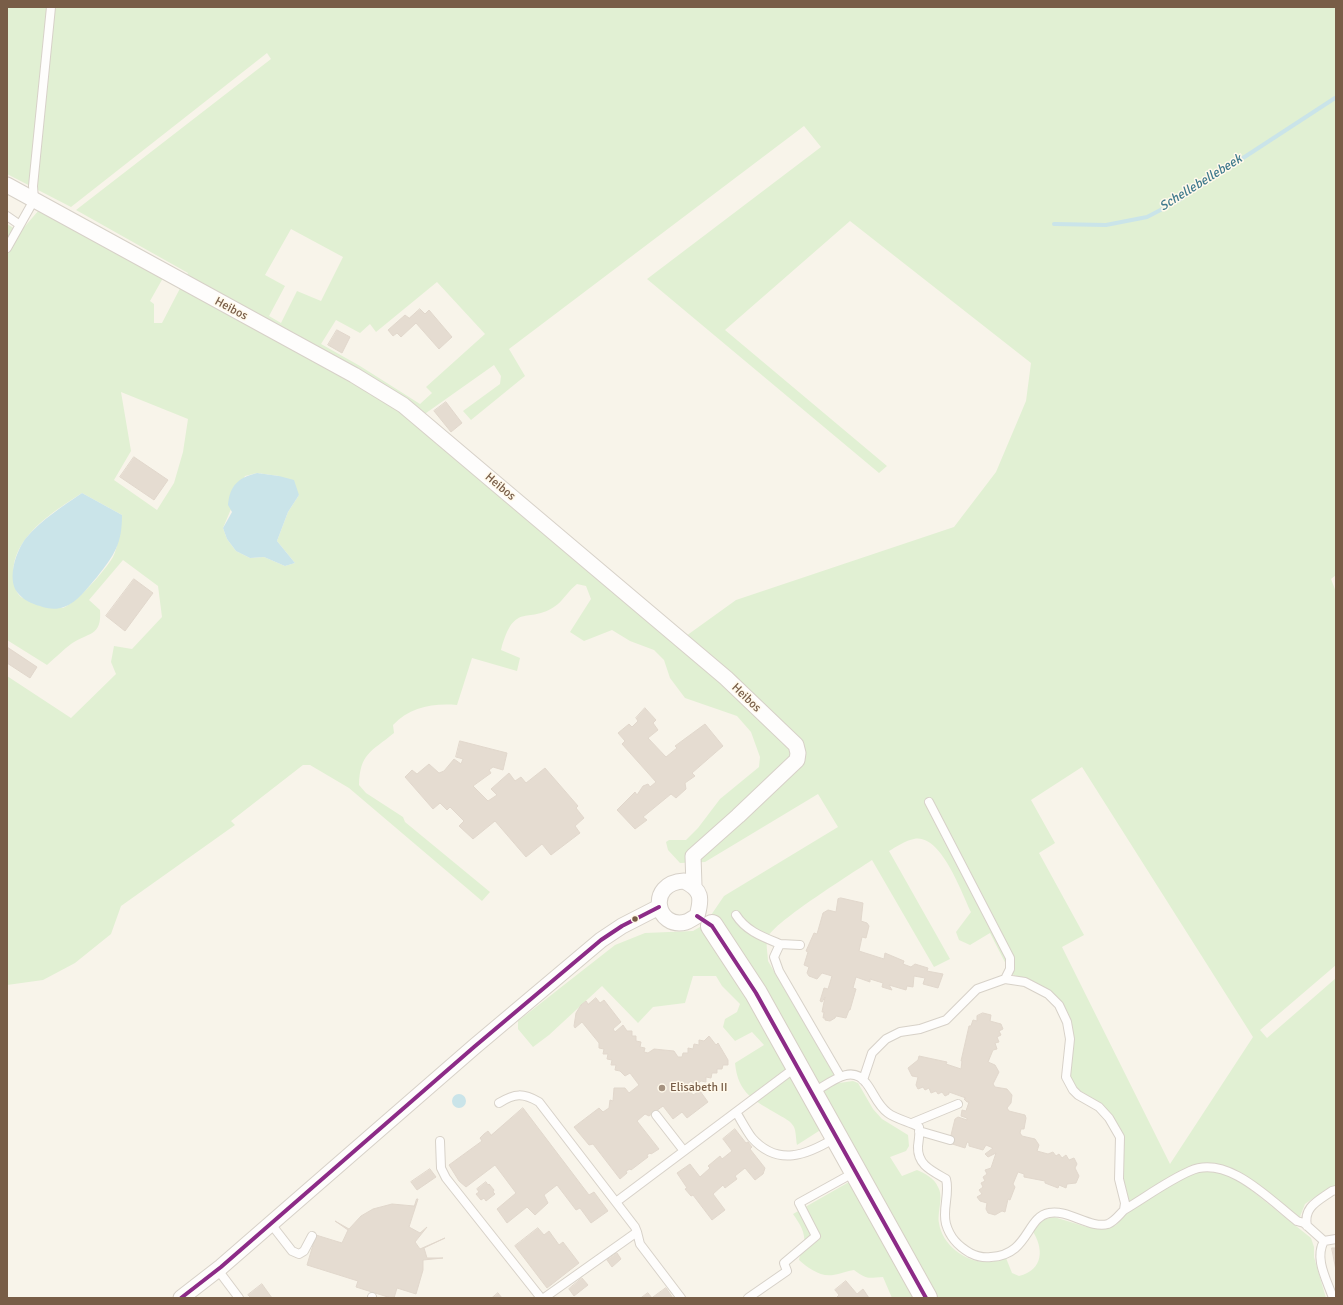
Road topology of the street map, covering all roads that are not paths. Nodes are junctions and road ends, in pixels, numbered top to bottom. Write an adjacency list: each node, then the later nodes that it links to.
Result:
1 (51, 7): 3 (lane)
2 (7, 185): 3 (street, Heibos)
3 (34, 200): 5 (lane); 8 (street, Heibos)
4 (7, 216): 5 (lane)
5 (20, 225): 6 (lane)
6 (7, 248)
7 (929, 802): 14 (lane)
8 (694, 886): 9 (street); 11 (street)
9 (659, 907): 11 (street); 33 (street)
10 (736, 915): 12 (lane)
11 (705, 921): 15 (street)
12 (780, 944): 13 (lane); 16 (lane)
13 (800, 946)
14 (1005, 979): 17 (lane); 32 (lane)
15 (796, 1066): 18 (street); 21 (lane)
16 (840, 1076): 17 (lane); 18 (lane)
17 (864, 1080): 23 (lane)
18 (812, 1094): 25 (street)
19 (499, 1103): 31 (lane)
20 (958, 1104): 23 (lane)
21 (736, 1112): 25 (lane); 28 (lane)
22 (656, 1115): 28 (lane)
23 (912, 1123): 24 (lane)
24 (920, 1131): 26 (lane); 32 (lane)
25 (836, 1137): 29 (street)
26 (950, 1140)
27 (440, 1141): 42 (lane)
28 (684, 1151): 31 (lane)
29 (855, 1172): 45 (lane); 46 (street)
30 (1336, 1190): 34 (lane)
31 (616, 1202): 35 (lane)
32 (1124, 1210): 34 (lane)
33 (271, 1224): 36 (lane); 39 (street)
34 (1307, 1226): 38 (lane)
35 (637, 1232): 43 (lane); 44 (lane)
36 (312, 1236)
37 (1336, 1239): 38 (lane)
38 (1324, 1241): 47 (lane)
39 (218, 1270): 40 (street); 41 (lane)
40 (181, 1298)
41 (239, 1298)
42 (541, 1298)
43 (544, 1298)
44 (681, 1298)
45 (748, 1298)
46 (926, 1298)
47 (1333, 1298)

